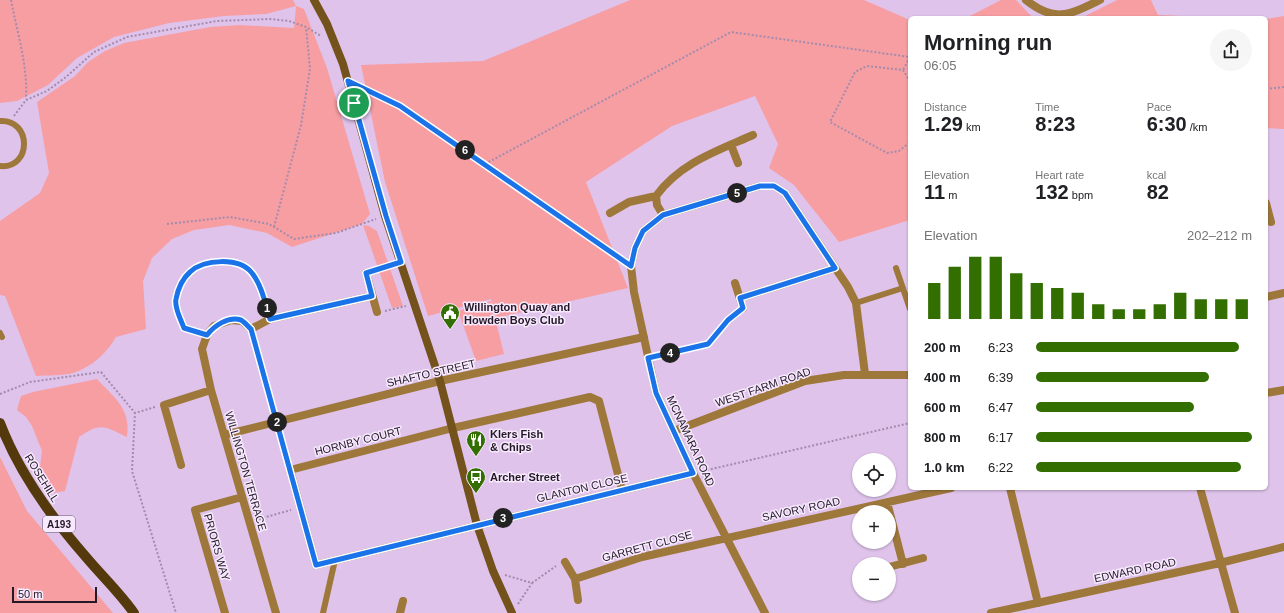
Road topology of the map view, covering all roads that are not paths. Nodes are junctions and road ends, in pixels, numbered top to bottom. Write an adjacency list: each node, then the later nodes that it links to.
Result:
1 (314, 0): 31 (main road)
2 (1026, 0): 3 (street)
3 (1100, 0)
4 (0, 121): 8 (lane)
5 (753, 135): 6 (street)
6 (731, 145): 7 (street); 9 (street)
7 (738, 163)
8 (0, 166)
9 (656, 196): 11 (street); 12 (street)
10 (1268, 209): 13 (street)
11 (610, 213)
12 (663, 215): 14 (street); 28 (street, MCNAMARA ROAD)
13 (1272, 222)
14 (835, 268): 22 (street); 23 (street)
15 (896, 268): 18 (lane)
16 (366, 273): 20 (street)
17 (735, 283): 22 (street)
18 (903, 288): 23 (lane); 24 (lane)
19 (1284, 293): 21 (street)
20 (372, 296): 26 (street); 27 (street)
21 (1268, 296)
22 (740, 298): 25 (street)
23 (856, 303): 29 (street)
24 (908, 303)
25 (743, 308)
26 (377, 312)
27 (251, 329): 32 (street, WILLINGTON TERRACE); 35 (lane)
28 (644, 337): 31 (street, SHAFTO STREET); 38 (street, MCNAMARA ROAD)
29 (865, 374): 30 (street, WEST FARM ROAD); 38 (street, WEST FARM ROAD)
30 (908, 375)
31 (440, 381): 35 (street, SHAFTO STREET); 37 (main road)
32 (211, 390): 39 (street, WILLINGTON TERRACE); 40 (street)
33 (1284, 390): 34 (street)
34 (1268, 393)
35 (276, 421): 39 (street, SHAFTO STREET); 41 (lane)
36 (0, 423): 63 (main road, ROSEHILL / A193)
37 (453, 428): 41 (street, HORNBY COURT); 43 (street, HORNBY COURT); 49 (main road)
38 (674, 431): 42 (street, MCNAMARA ROAD)
39 (224, 435): 47 (street, WILLINGTON TERRACE)
40 (181, 465)
41 (290, 470): 53 (street)
42 (693, 473): 43 (street, GLANTON CLOSE); 50 (street, MCNAMARA ROAD)
43 (622, 490): 49 (street, GLANTON CLOSE)
44 (942, 490): 48 (street, SAVORY ROAD)
45 (1010, 490): 61 (street)
46 (1201, 490): 54 (street)
47 (242, 496): 64 (street, PRIORS WAY); 65 (street, WILLINGTON TERRACE)
48 (887, 502): 50 (street, SAVORY ROAD); 56 (street)
49 (477, 525): 53 (street); 62 (main road)
50 (726, 537): 58 (street, GARRETT CLOSE); 68 (street, MCNAMARA ROAD)
51 (1284, 546): 54 (street, EDWARD ROAD)
52 (923, 558): 56 (street)
53 (335, 560): 66 (lane)
54 (1220, 563): 61 (street, EDWARD ROAD); 70 (street)
55 (561, 564): 58 (street)
56 (903, 564): 57 (street)
57 (896, 566)
58 (575, 579): 59 (street)
59 (578, 600)
60 (403, 601): 67 (street)
61 (1038, 603): 69 (street, EDWARD ROAD)
62 (514, 610)
63 (134, 613)
64 (225, 613)
65 (276, 613)
66 (323, 613)
67 (400, 613)
68 (765, 613)
69 (991, 613)
70 (1235, 613)

